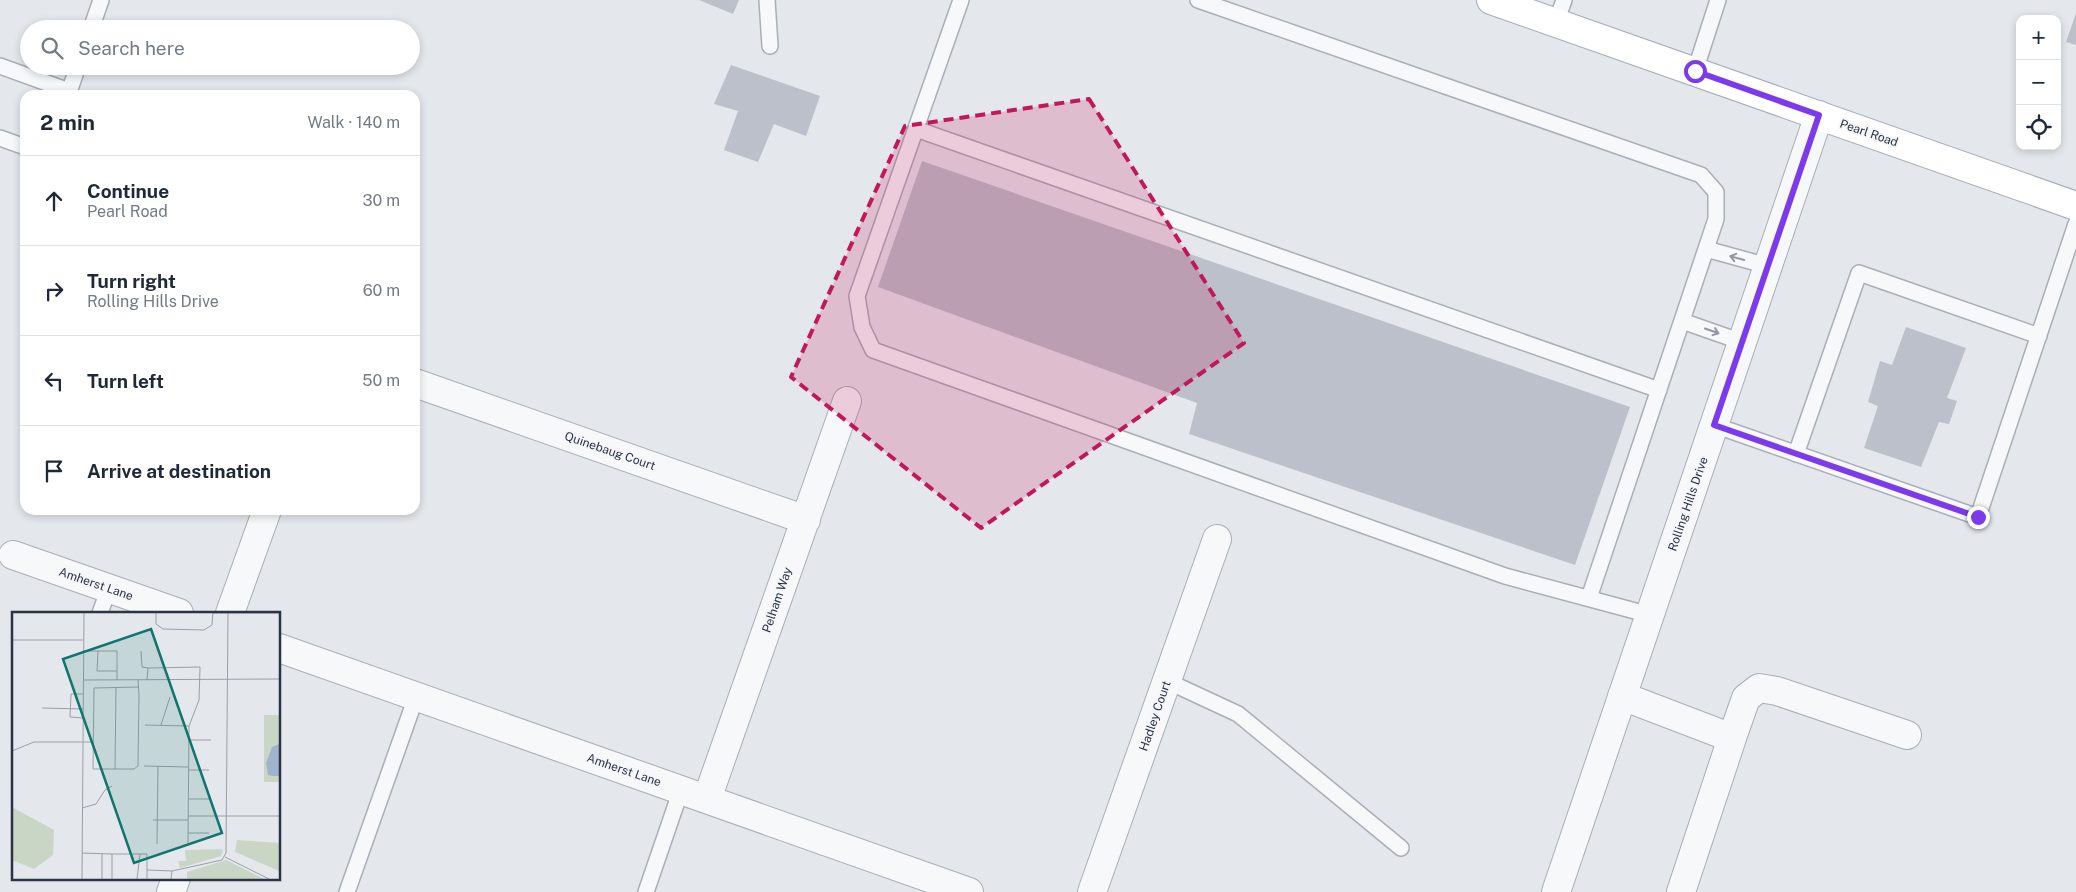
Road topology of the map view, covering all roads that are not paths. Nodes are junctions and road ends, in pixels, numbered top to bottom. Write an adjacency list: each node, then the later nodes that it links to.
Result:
1 (101, 0): 9 (lane)
2 (767, 0): 10 (lane)
3 (961, 0): 19 (lane)
4 (1198, 0): 7 (lane)
5 (1491, 0): 8 (main road, Pearl Road)
6 (1718, 0): 12 (lane)
7 (1227, 5): 24 (lane)
8 (1560, 11): 12 (main road, Pearl Road)
9 (94, 20)
10 (770, 46)
11 (0, 66): 13 (lane)
12 (1695, 71): 18 (main road, Pearl Road)
13 (20, 74)
14 (23, 75): 16 (lane)
15 (75, 75): 17 (lane)
16 (61, 90)
17 (70, 90)
18 (1819, 115): 22 (main road, Pearl Road); 25 (street, Rolling Hills Drive)
19 (916, 129): 30 (lane); 38 (lane)
20 (0, 138): 21 (lane)
21 (20, 145)
22 (2076, 206)
23 (2076, 224): 27 (lane)
24 (1706, 249): 25 (lane, one-way to 24); 26 (lane)
25 (1768, 266): 28 (street, Rolling Hills Drive)
26 (1682, 321): 28 (lane, one-way to 28); 30 (lane)
27 (2039, 336): 33 (lane); 33 (lane)
28 (1742, 342): 32 (street, Rolling Hills Drive)
29 (420, 385): 35 (street, Quinebaug Court)
30 (1659, 390): 38 (lane)
31 (847, 401): 35 (street, Pelham Way)
32 (1714, 425): 33 (lane); 42 (street, Rolling Hills Drive)
33 (1796, 454)
34 (265, 515): 41 (street)
35 (806, 520): 50 (street, Pelham Way)
36 (1217, 540): 44 (street, Hadley Court)
37 (13, 555): 39 (street, Amherst Lane)
38 (1589, 598): 42 (lane)
39 (104, 601): 40 (street, Amherst Lane)
40 (173, 612)
41 (230, 612)
42 (1650, 615): 45 (street, Rolling Hills Drive)
43 (280, 648): 46 (street, Amherst Lane)
44 (1167, 681): 51 (lane); 57 (street, Hadley Court)
45 (1622, 696): 48 (street); 58 (street, Rolling Hills Drive)
46 (416, 697): 49 (street, Amherst Lane); 55 (lane)
47 (1907, 735): 48 (street)
48 (1732, 738): 59 (street)
49 (681, 790): 50 (street, Amherst Lane); 56 (lane)
50 (707, 799): 53 (street, Amherst Lane)
51 (1401, 848)
52 (175, 880): 54 (street)
53 (955, 890)
54 (171, 892)
55 (347, 892)
56 (646, 892)
57 (1092, 892)
58 (1556, 892)
59 (1681, 892)

